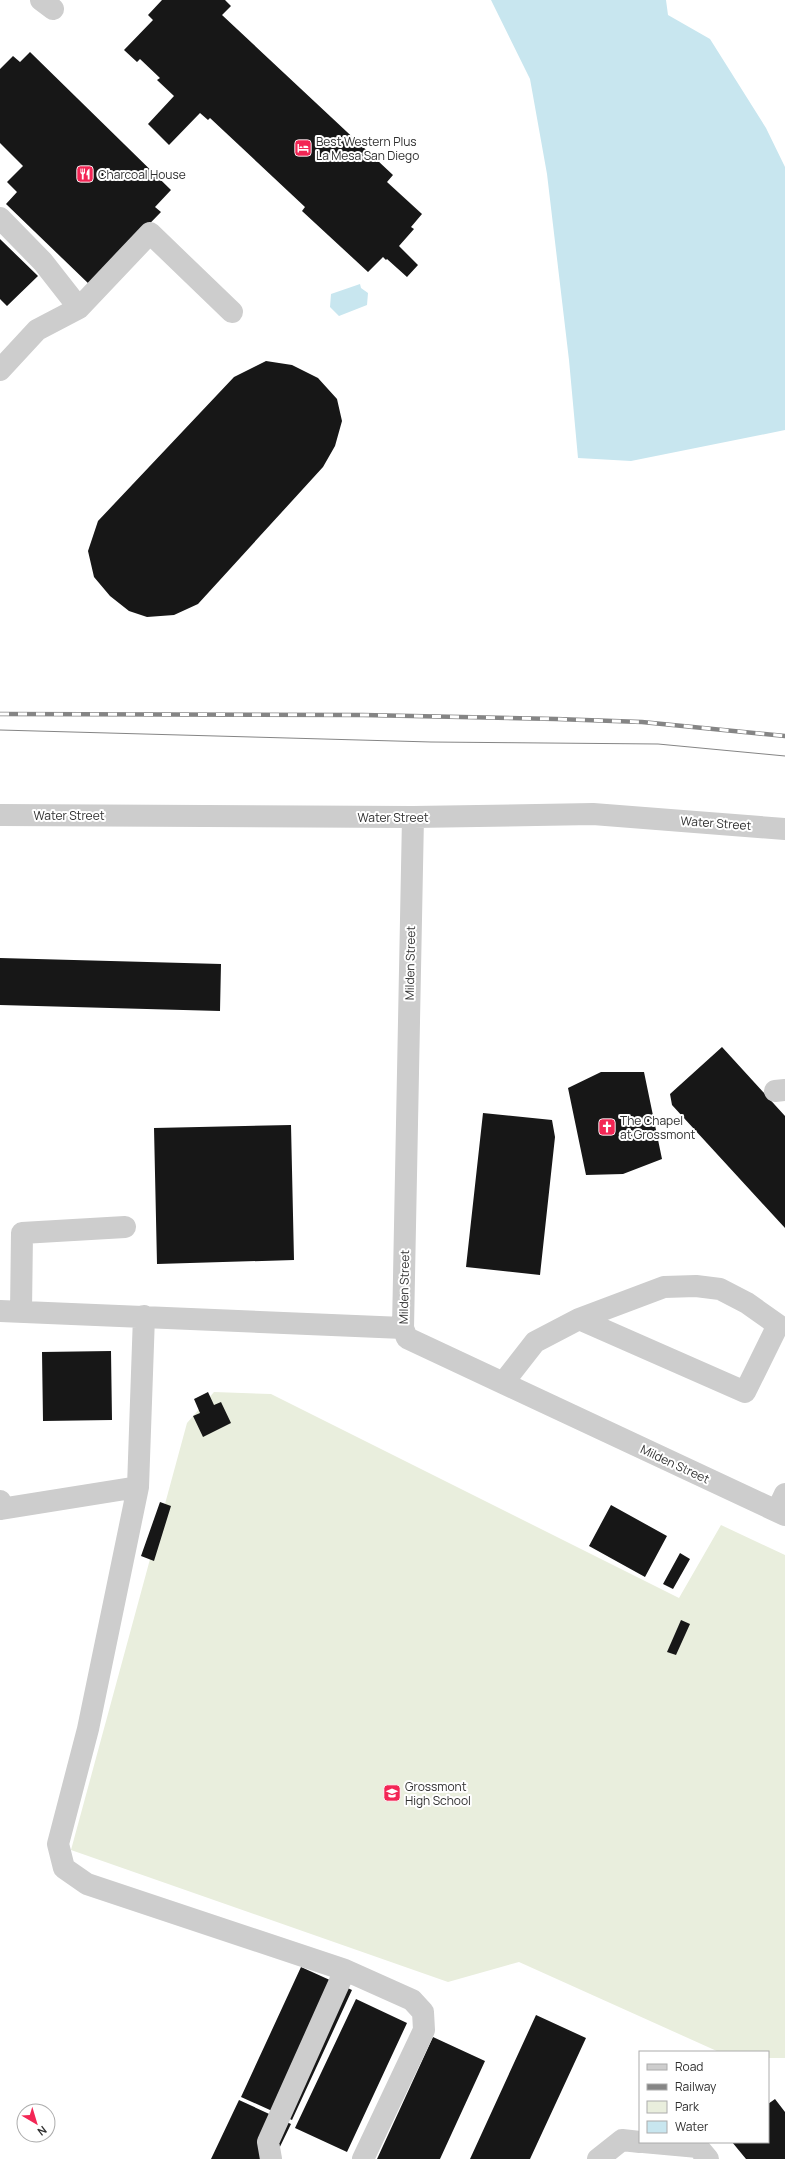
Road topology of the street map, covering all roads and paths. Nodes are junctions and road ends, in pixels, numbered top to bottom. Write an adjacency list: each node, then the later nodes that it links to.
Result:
1 (0, 218): 2 (street)
2 (79, 308): 3 (street); 4 (street)
3 (232, 312)
4 (0, 370)
5 (0, 815): 6 (street, Water Street)
6 (413, 818): 7 (street, Water Street); 13 (street, Milden Street)
7 (785, 829)
8 (125, 1227): 9 (street)
9 (10, 1311): 10 (street)
10 (144, 1316): 13 (street); 15 (street)
11 (579, 1319): 12 (street); 12 (street); 14 (street)
12 (781, 1322)
13 (403, 1328): 14 (street, Milden Street)
14 (503, 1383): 17 (street, Milden Street)
15 (138, 1487): 16 (street); 18 (street)
16 (0, 1501)
17 (782, 1507)
18 (345, 1970): 21 (street); 22 (street)
19 (639, 2142): 23 (street)
20 (652, 2143): 24 (street)
21 (271, 2159)
22 (363, 2159)
23 (598, 2159)
24 (708, 2159)

